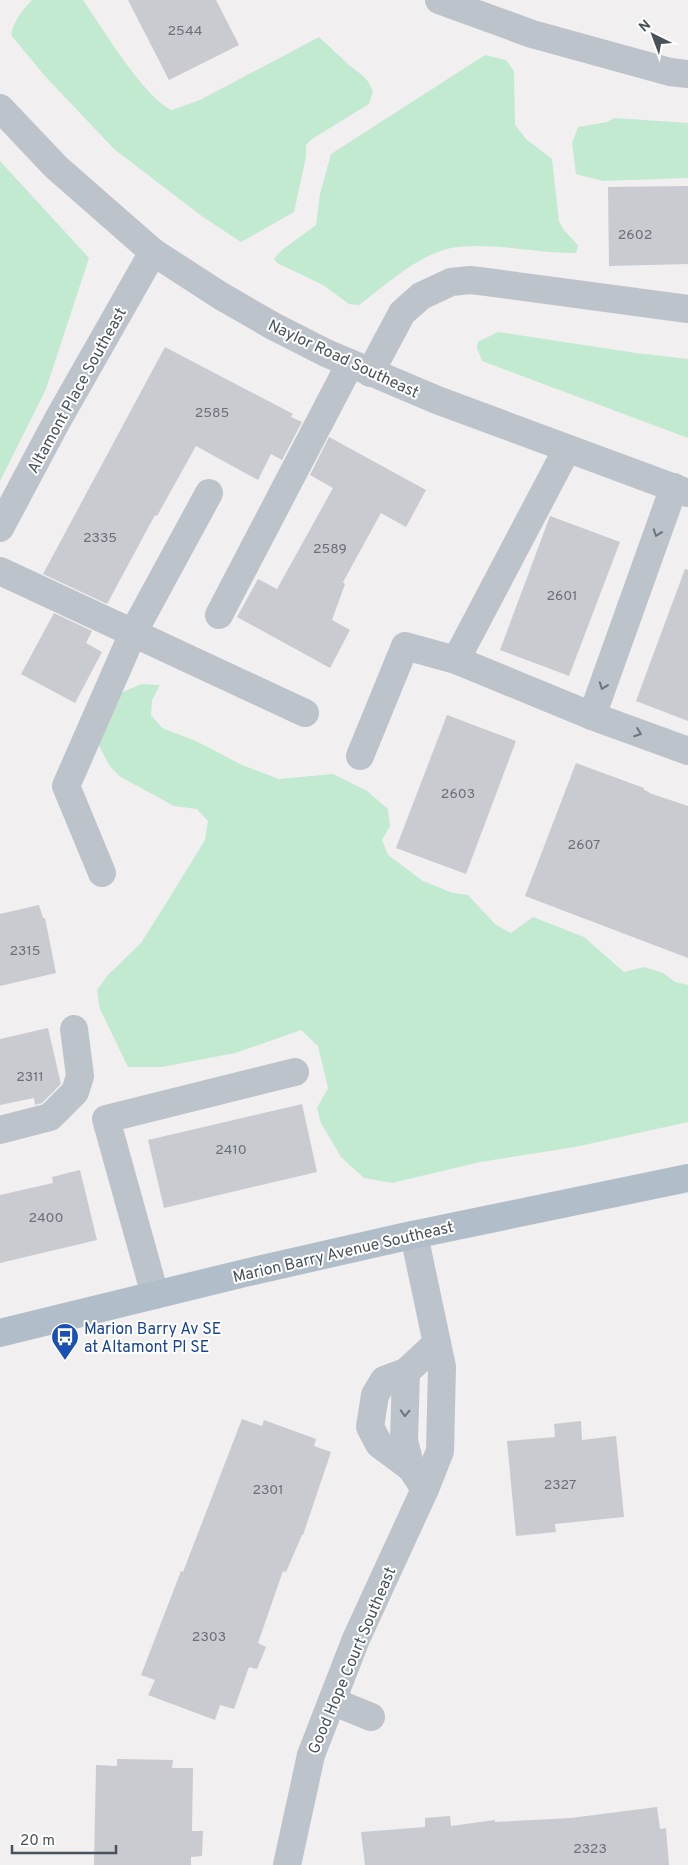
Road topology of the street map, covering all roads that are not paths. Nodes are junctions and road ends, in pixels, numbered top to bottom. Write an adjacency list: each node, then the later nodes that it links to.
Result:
1 (439, 0): 2 (street)
2 (688, 74)
3 (0, 108): 4 (street, Naylor Road Southeast)
4 (153, 252): 6 (street, Naylor Road Southeast); 10 (street, Altamont Place Southeast)
5 (688, 309): 6 (street)
6 (360, 368): 7 (street, Naylor Road Southeast); 12 (street)
7 (567, 449): 8 (street, Naylor Road Southeast); 14 (street)
8 (681, 490): 16 (street, one-way to 16)
9 (209, 493): 13 (street)
10 (0, 528)
11 (0, 571): 13 (street)
12 (219, 615)
13 (134, 633): 15 (street); 19 (street)
14 (456, 660): 16 (street); 18 (street)
15 (305, 713)
16 (592, 716): 17 (street, one-way to 17)
17 (688, 751)
18 (360, 756)
19 (102, 873)
20 (74, 1029): 22 (street)
21 (295, 1072): 25 (street)
22 (0, 1130)
23 (688, 1178): 24 (main road, Marion Barry Avenue Southeast)
24 (414, 1235): 25 (main road, Marion Barry Avenue Southeast); 27 (street, Good Hope Court Southeast)
25 (155, 1295): 26 (main road, Marion Barry Avenue Southeast)
26 (0, 1333)
27 (437, 1343): 28 (street, Good Hope Court Southeast); 28 (street, one-way to 28)
28 (418, 1478): 29 (street, Good Hope Court Southeast)
29 (332, 1700): 30 (street); 31 (street, Good Hope Court Southeast)
30 (371, 1717)
31 (287, 1865)

